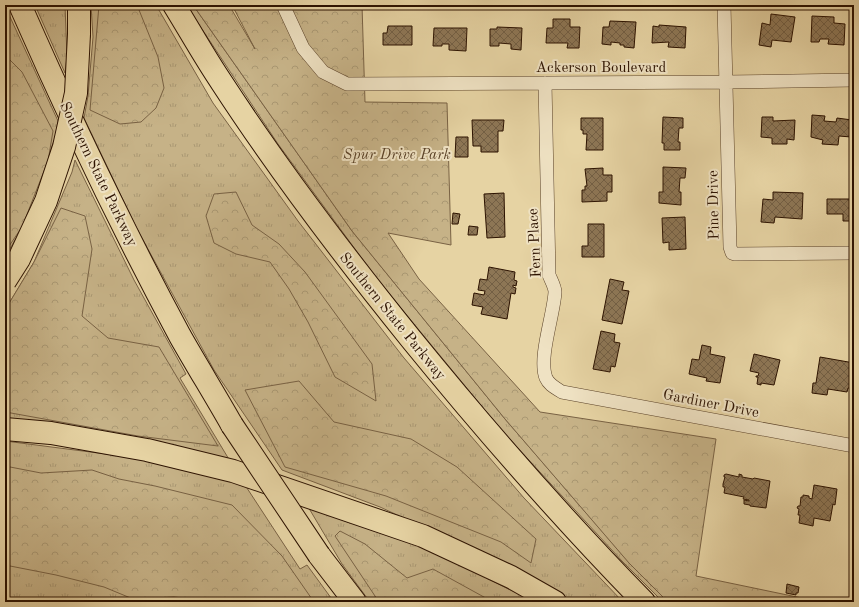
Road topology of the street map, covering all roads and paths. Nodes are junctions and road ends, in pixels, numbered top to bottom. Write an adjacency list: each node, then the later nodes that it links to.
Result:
1 (20, 5): 14 (highway, Southern State Parkway, bridge)
2 (78, 5): 10 (highway, bridge)
3 (174, 5): 16 (highway, Southern State Parkway)
4 (283, 5): 8 (street, Ackerson Boulevard)
5 (724, 5): 7 (street)
6 (854, 80): 7 (street, Ackerson Boulevard)
7 (726, 82): 8 (street, Ackerson Boulevard); 9 (street, Pine Drive)
8 (544, 83): 11 (street, Fern Place)
9 (854, 253)
10 (5, 282)
11 (562, 392): 13 (street, Gardiner Drive)
12 (5, 429): 15 (highway)
13 (854, 446)
14 (355, 602)
15 (555, 602)
16 (644, 602)

